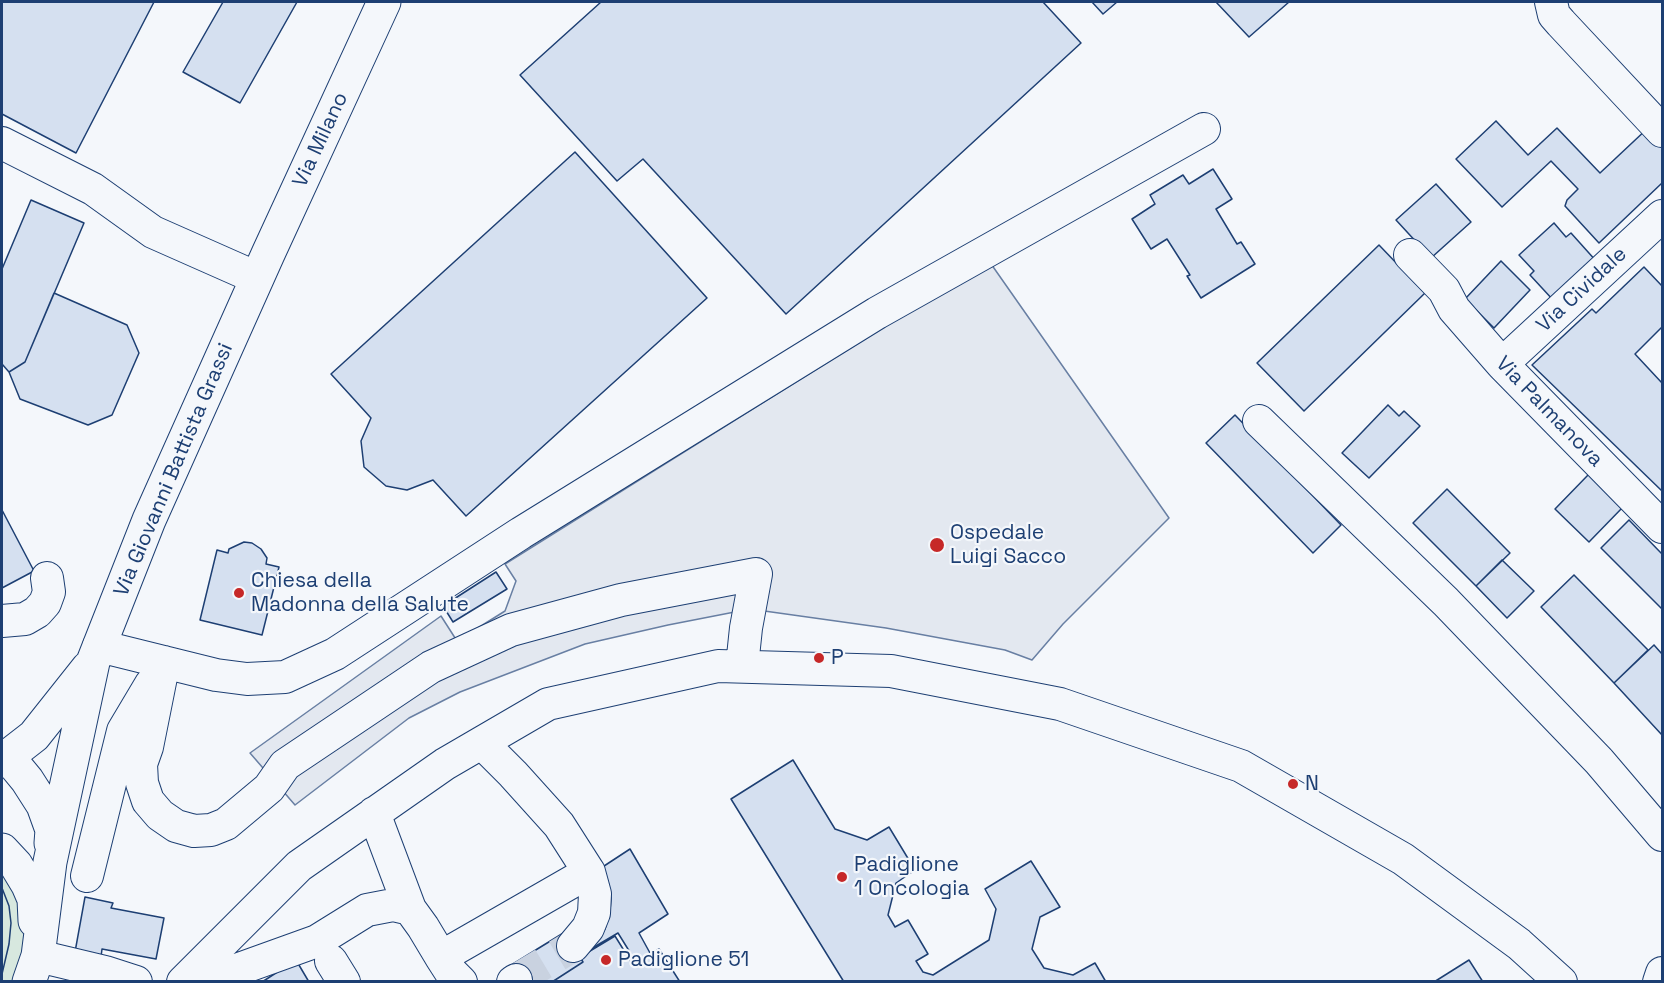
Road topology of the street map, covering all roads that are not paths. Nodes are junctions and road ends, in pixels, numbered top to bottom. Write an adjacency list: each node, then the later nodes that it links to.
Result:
1 (384, 2): 8 (main road, Via Milano)
2 (1551, 2): 4 (street)
3 (1204, 129): 15 (street)
4 (1662, 131)
5 (2, 143): 8 (street)
6 (1656, 234): 9 (street, Via Cividale)
7 (1410, 255): 9 (street, Via Palmanova)
8 (257, 278): 14 (main road, Via Giovanni Battista Grassi)
9 (1502, 364): 11 (street, Via Palmanova)
10 (1258, 421): 20 (street)
11 (1662, 527)
12 (47, 578): 13 (street)
13 (2, 621)
14 (96, 654): 15 (street); 18 (main road, Via Giovanni Battista Grassi); 22 (main road, Via Giovanni Battista Grassi)
15 (164, 662): 16 (street); 24 (street)
16 (742, 666): 17 (street); 34 (street)
17 (482, 743): 19 (street); 23 (street)
18 (4, 756): 22 (main road, Via Giovanni Battista Grassi)
19 (374, 813): 25 (street); 31 (street)
20 (1662, 835)
21 (2, 850): 28 (main road)
22 (50, 862): 28 (main road, Via Giovanni Battista Grassi)
23 (589, 872): 26 (street); 27 (street)
24 (87, 876)
25 (410, 909): 27 (street); 32 (street)
26 (573, 946)
27 (441, 957): 33 (street)
28 (33, 969): 30 (street)
29 (1662, 973): 35 (street)
30 (136, 981)
31 (183, 981)
32 (203, 981)
33 (460, 981)
34 (1561, 981)
35 (1659, 981)

